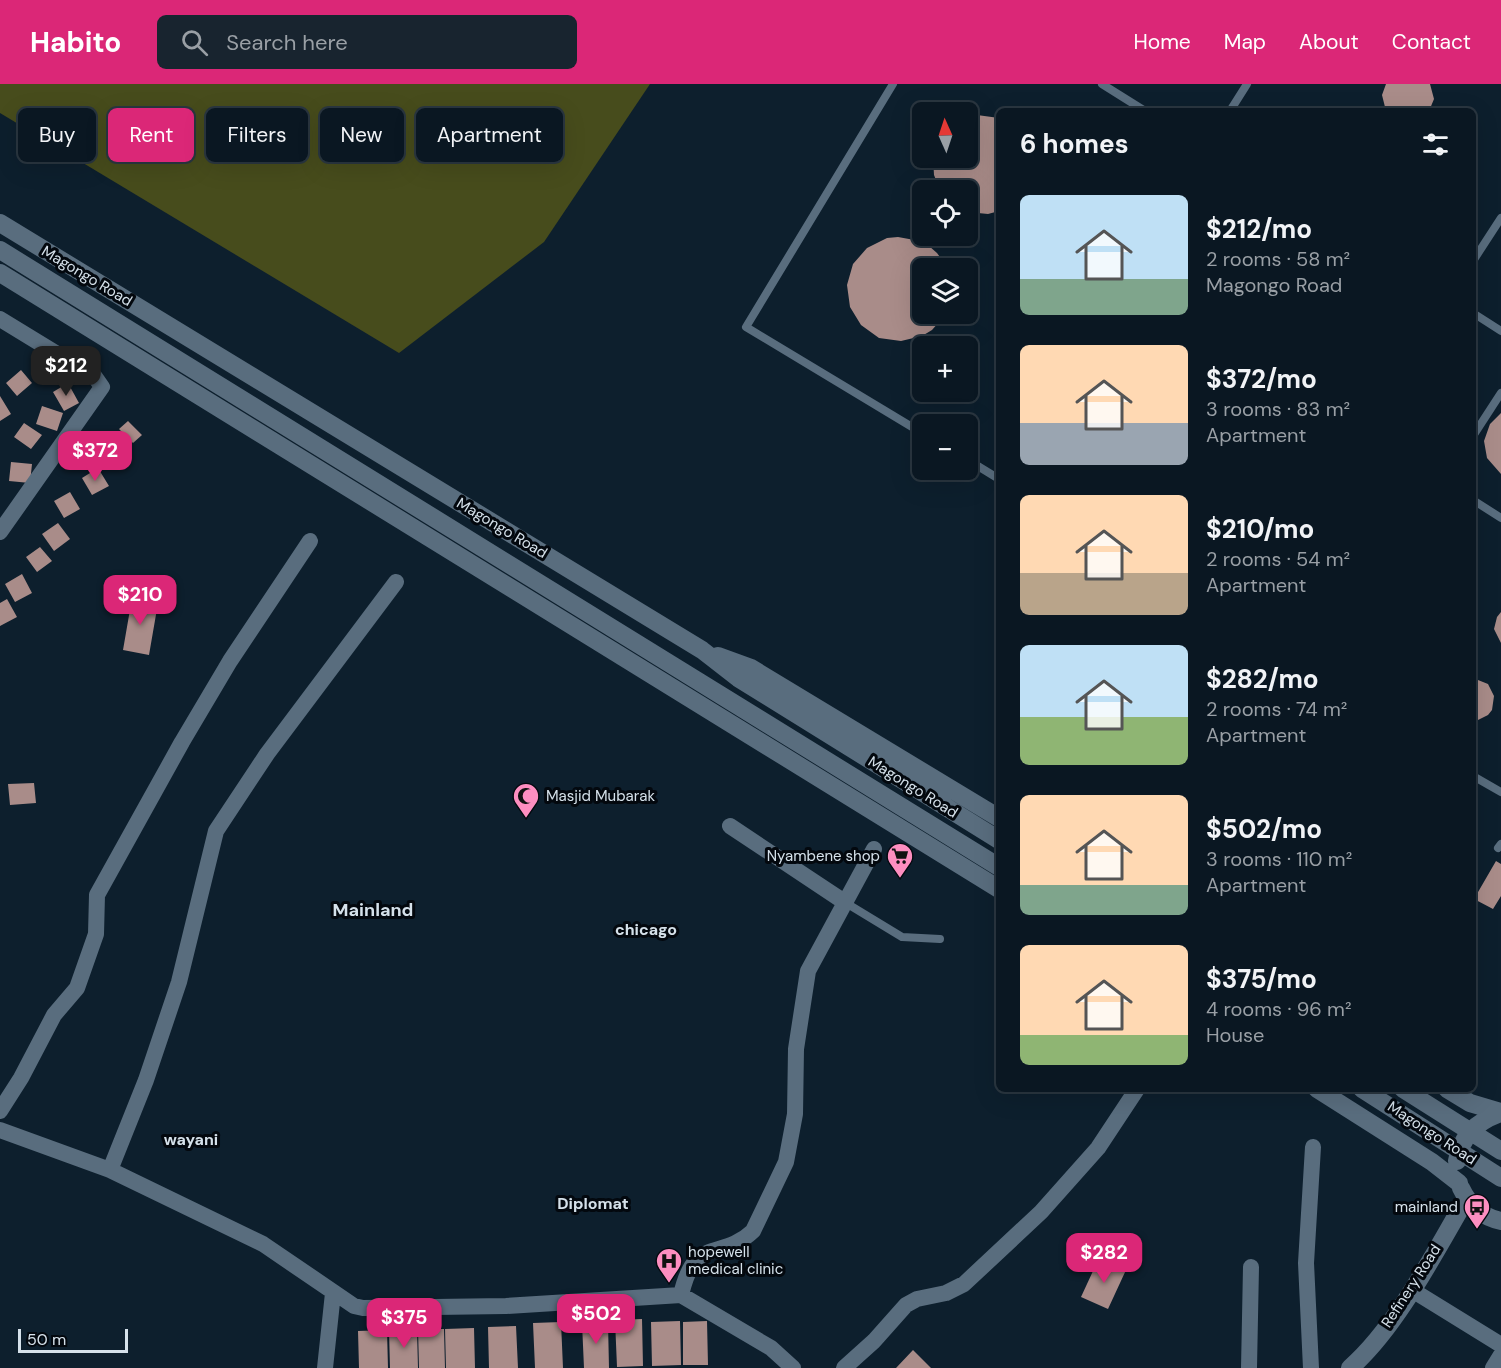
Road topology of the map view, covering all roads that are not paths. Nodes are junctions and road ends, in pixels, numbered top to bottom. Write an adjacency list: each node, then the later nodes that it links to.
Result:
1 (893, 84): 15 (lane)
2 (1102, 84): 4 (lane)
3 (1246, 84): 5 (lane)
4 (1141, 108)
5 (1232, 108)
6 (1501, 218): 9 (lane)
7 (0, 223): 24 (main road, Magongo Road)
8 (0, 250): 31 (main road, Magongo Road)
9 (1476, 256)
10 (0, 273): 32 (main road)
11 (1476, 315): 13 (lane)
12 (0, 319): 21 (street)
13 (1501, 331)
14 (1501, 393): 16 (lane)
15 (912, 427)
16 (1476, 431)
17 (978, 466): 18 (lane)
18 (996, 477)
19 (1476, 502): 20 (lane)
20 (1501, 518)
21 (3, 521)
22 (310, 541): 40 (street)
23 (396, 582): 45 (street)
24 (702, 650): 27 (main road); 29 (main road, Magongo Road)
25 (1476, 781): 26 (lane)
26 (1501, 792)
27 (996, 816)
28 (730, 826): 33 (street)
29 (996, 838)
30 (874, 849): 33 (street)
31 (996, 865)
32 (996, 887)
33 (846, 903): 34 (lane); 52 (street)
34 (940, 939)
35 (1135, 1092): 57 (street)
36 (1322, 1092): 47 (main road)
37 (1367, 1092): 46 (main road, Magongo Road)
38 (1408, 1092): 44 (main road, Magongo Road)
39 (1452, 1092): 41 (main road)
40 (0, 1111)
41 (1501, 1112): 47 (main road)
42 (0, 1130): 45 (street)
43 (1313, 1147): 59 (street)
44 (1501, 1151)
45 (110, 1170): 51 (street)
46 (1501, 1178)
47 (1463, 1191): 48 (main road); 50 (main road, Refinery Road)
48 (1501, 1221)
49 (1251, 1267): 58 (street)
50 (1412, 1290): 53 (street); 60 (main road, Refinery Road)
51 (333, 1293): 52 (street); 55 (street)
52 (681, 1295): 56 (street)
53 (1501, 1345)
54 (1501, 1354): 61 (street)
55 (325, 1368)
56 (794, 1368)
57 (844, 1368)
58 (1249, 1368)
59 (1311, 1368)
60 (1350, 1368)
61 (1493, 1368)

